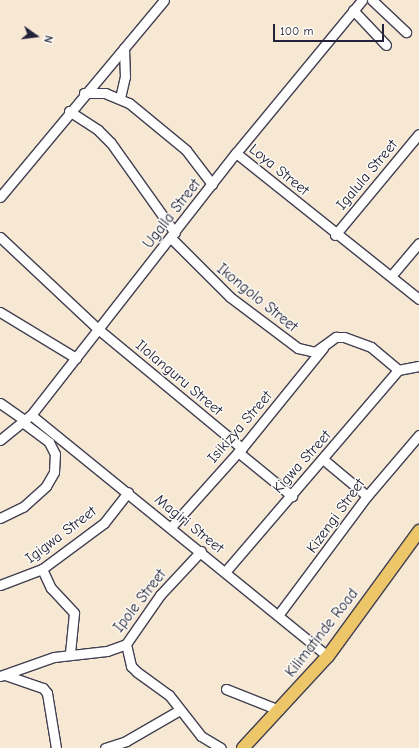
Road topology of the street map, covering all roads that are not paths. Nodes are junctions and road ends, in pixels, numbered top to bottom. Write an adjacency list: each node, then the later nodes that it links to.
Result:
1 (164, 0): 7 (street)
2 (362, 0): 4 (street, Ugalla Street)
3 (372, 0): 5 (street)
4 (354, 10): 6 (street); 13 (street, Ugalla Street)
5 (406, 32)
6 (386, 45)
7 (124, 48): 8 (street); 9 (street)
8 (84, 93): 9 (street); 10 (street)
9 (120, 98): 14 (street)
10 (69, 111): 15 (street); 17 (street)
11 (419, 134): 12 (street, Igalula Street)
12 (416, 144): 16 (street, Igalula Street)
13 (236, 153): 14 (street, Ugalla Street); 16 (street, Loya Street)
14 (212, 184): 17 (street, Ugalla Street)
15 (0, 197)
16 (335, 235): 20 (street)
17 (173, 236): 23 (street, Ugalla Street); 24 (street, Ikongolo Street)
18 (0, 237): 23 (street, Ilolanguru Street)
19 (419, 243): 20 (street)
20 (391, 276): 21 (street)
21 (419, 299)
22 (0, 312): 25 (street)
23 (98, 330): 25 (street, Ugalla Street); 32 (street, Ilolanguru Street)
24 (326, 343): 27 (street, Ikongolo Street); 32 (street, Isikizya Street)
25 (76, 358): 29 (street, Ugalla Street)
26 (419, 366): 27 (street)
27 (398, 370): 33 (street, Kigwa Street)
28 (0, 403): 29 (street)
29 (26, 419): 31 (street, Ugalla Street); 34 (street, Magiri Street); 37 (street)
30 (419, 435): 36 (street, Kizengi Street)
31 (0, 440)
32 (240, 450): 35 (street, Ilolanguru Street); 38 (street, Isikizya Street)
33 (324, 460): 35 (street, Kigwa Street); 36 (street)
34 (128, 492): 38 (street, Magiri Street); 41 (street, Igigwa Street)
35 (292, 496): 42 (street, Kigwa Street)
36 (367, 496): 44 (street, Kizengi Street)
37 (0, 518)
38 (171, 527): 40 (street, Magiri Street)
39 (419, 531): 47 (main road, Kilimatinde Road)
40 (201, 551): 42 (street, Magiri Street); 45 (street, Ipole Street)
41 (42, 569): 43 (street, Igigwa Street); 46 (street)
42 (225, 572): 44 (street, Magiri Street)
43 (0, 585)
44 (278, 614): 47 (street, Magiri Street)
45 (126, 644): 46 (street, Ipole Street); 51 (street)
46 (70, 653): 48 (street, Ipole Street)
47 (328, 656): 50 (main road, Kilimatinde Road)
48 (3, 676): 52 (street)
49 (226, 689): 50 (street)
50 (279, 710): 55 (main road, Kilimatinde Road)
51 (178, 711): 53 (street); 54 (street)
52 (56, 748)
53 (105, 748)
54 (221, 748)
55 (243, 748)

